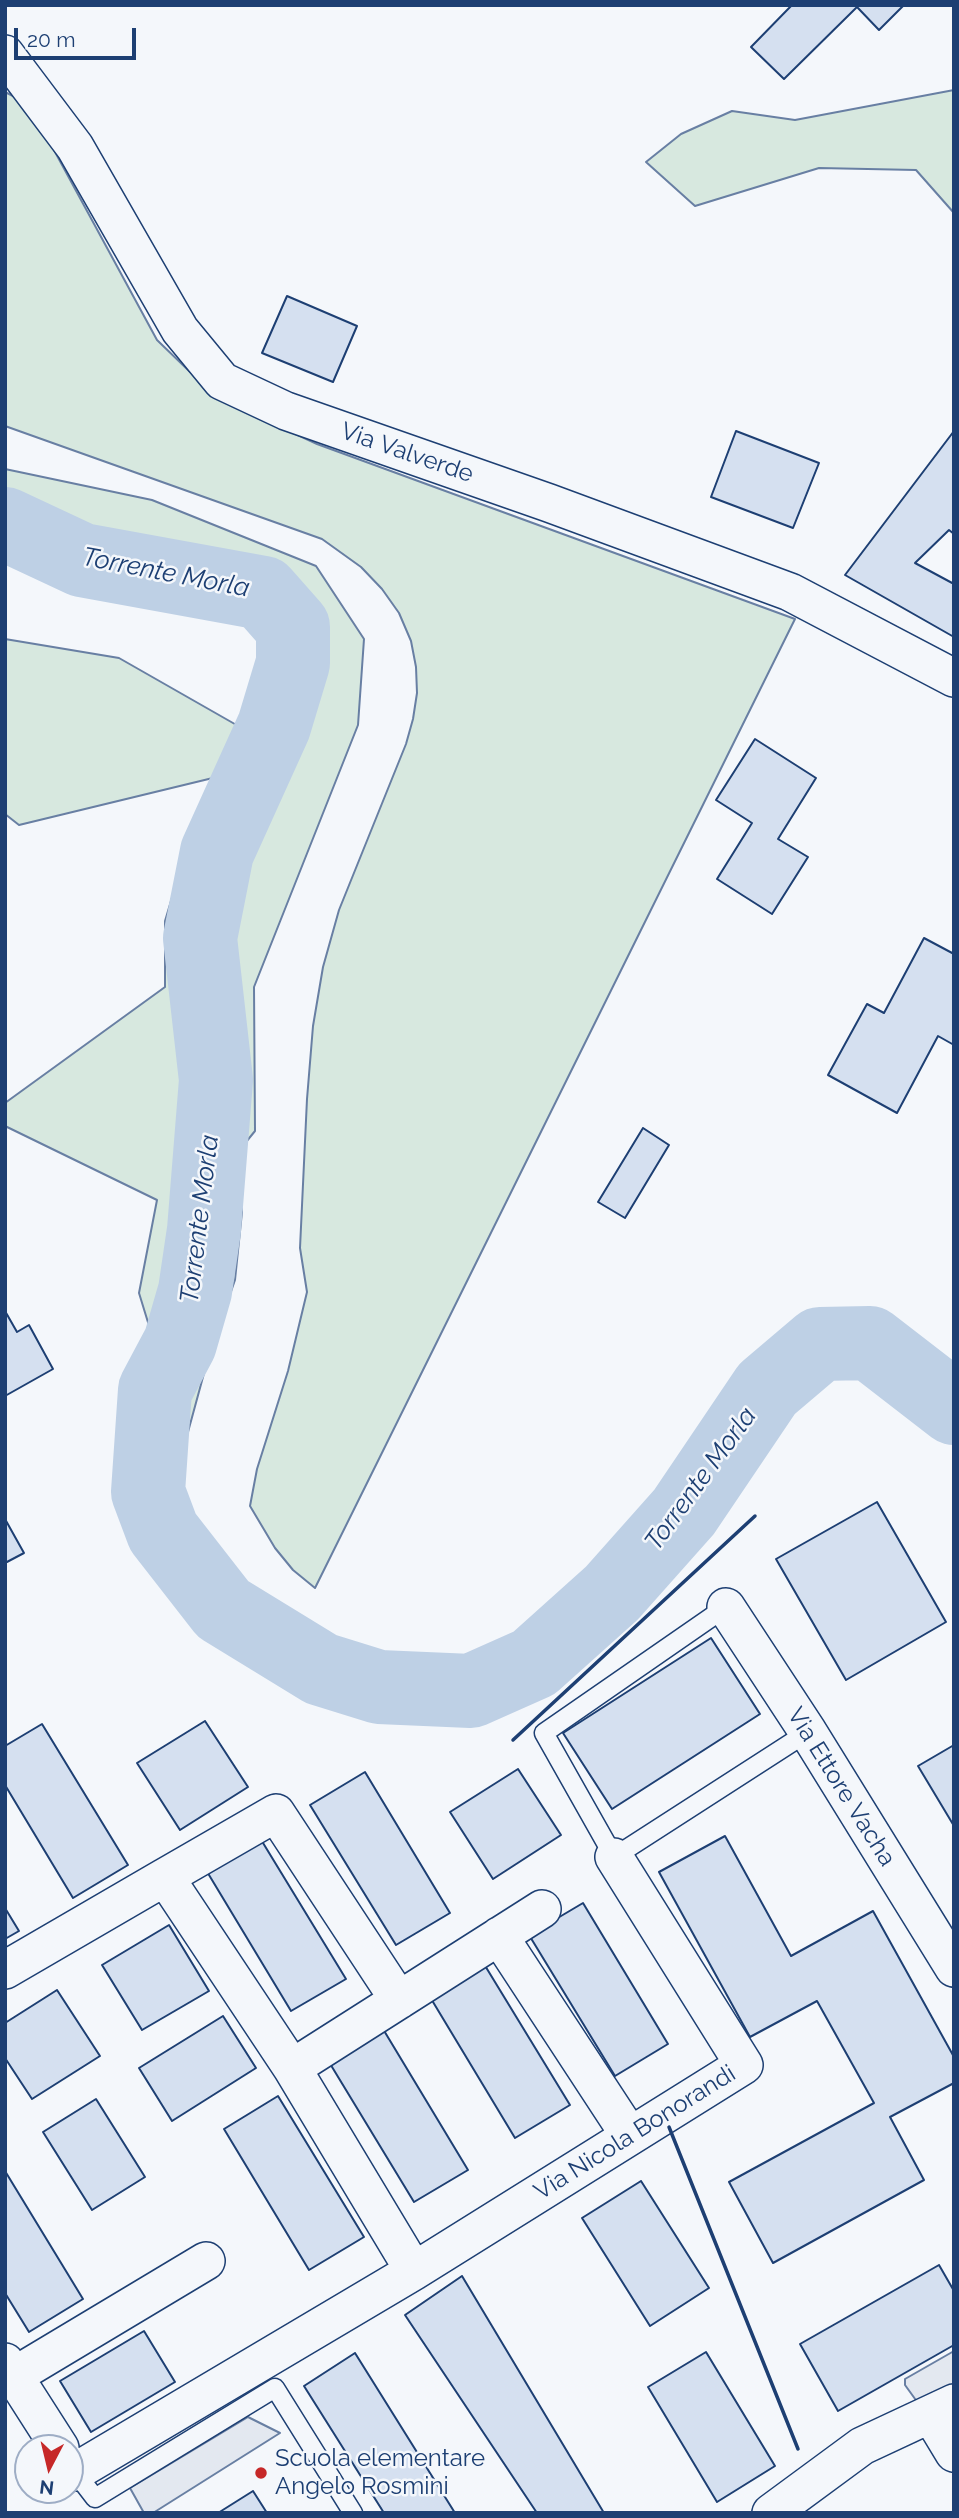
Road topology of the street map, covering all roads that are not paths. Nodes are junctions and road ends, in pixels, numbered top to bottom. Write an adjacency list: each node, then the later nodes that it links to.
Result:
1 (5, 54): 2 (street, Via Valverde)
2 (954, 678)
3 (726, 1607): 4 (street, Via Ettore Vacha); 5 (lane, Via Nicola Bonorandi)
4 (808, 1732): 5 (lane); 9 (street, Via Ettore Vacha)
5 (614, 1857): 13 (street, Via Nicola Bonorandi)
6 (165, 1877): 10 (street); 11 (street); 12 (street)
7 (542, 1909): 8 (street)
8 (499, 1936): 11 (street); 13 (street)
9 (954, 1968)
10 (5, 1970)
11 (399, 2000): 12 (street)
12 (292, 2068): 15 (street)
13 (630, 2136): 15 (street, Via Nicola Bonorandi)
14 (206, 2261): 16 (street)
15 (414, 2270): 19 (street, Via Nicola Bonorandi)
16 (10, 2369): 18 (street)
17 (942, 2409): 20 (street); 23 (street)
18 (51, 2434)
19 (84, 2452)
20 (954, 2453)
21 (84, 2483): 22 (lane)
22 (353, 2513)
23 (771, 2513)

